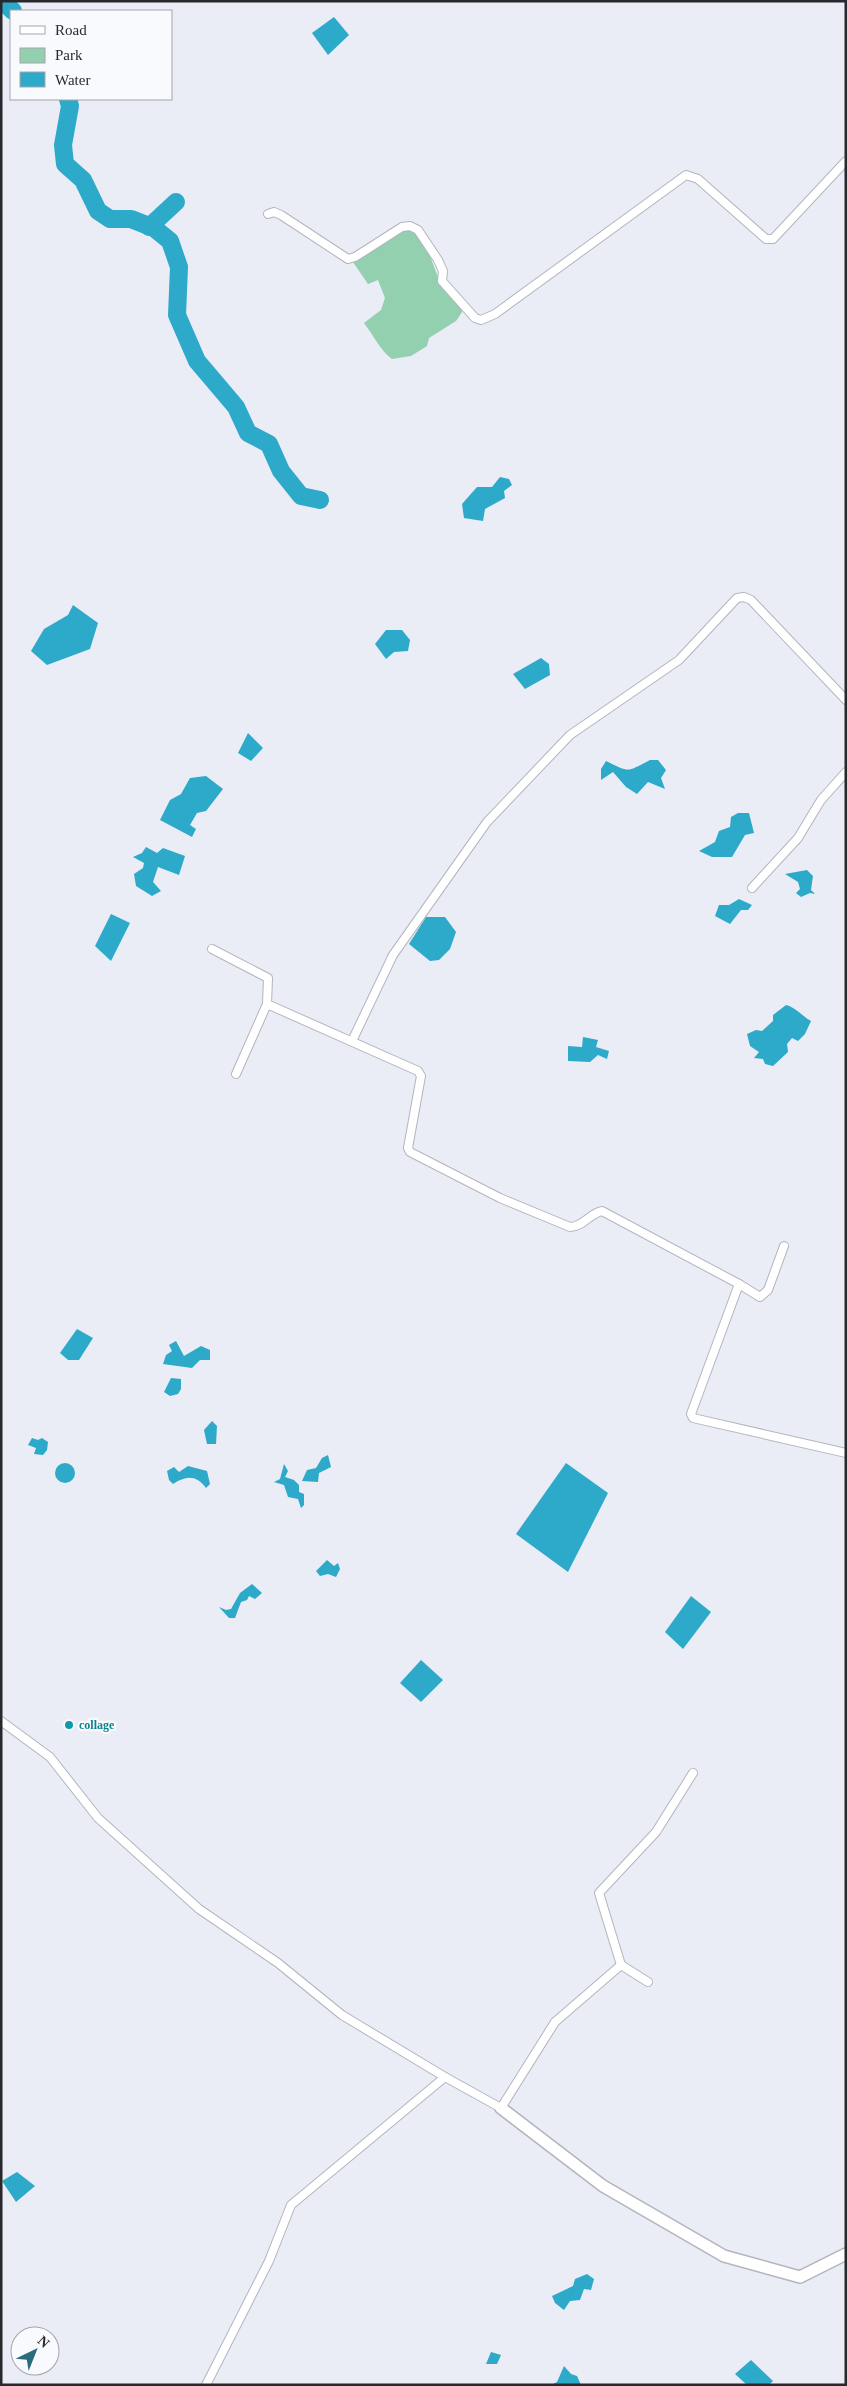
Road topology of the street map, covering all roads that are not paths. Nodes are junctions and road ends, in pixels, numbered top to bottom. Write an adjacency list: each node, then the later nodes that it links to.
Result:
1 (846, 161): 2 (street)
2 (268, 214)
3 (846, 700): 8 (street)
4 (846, 772): 5 (street)
5 (752, 888)
6 (212, 949): 7 (street)
7 (267, 1004): 8 (street); 9 (street)
8 (352, 1040): 11 (street)
9 (236, 1074)
10 (784, 1246): 11 (street)
11 (739, 1284): 12 (street)
12 (846, 1453)
13 (1, 1721): 17 (street)
14 (693, 1773): 15 (street)
15 (621, 1965): 16 (street); 18 (street)
16 (648, 1982)
17 (445, 2077): 18 (street); 20 (street)
18 (501, 2108): 19 (main road)
19 (846, 2254)
20 (206, 2385)

